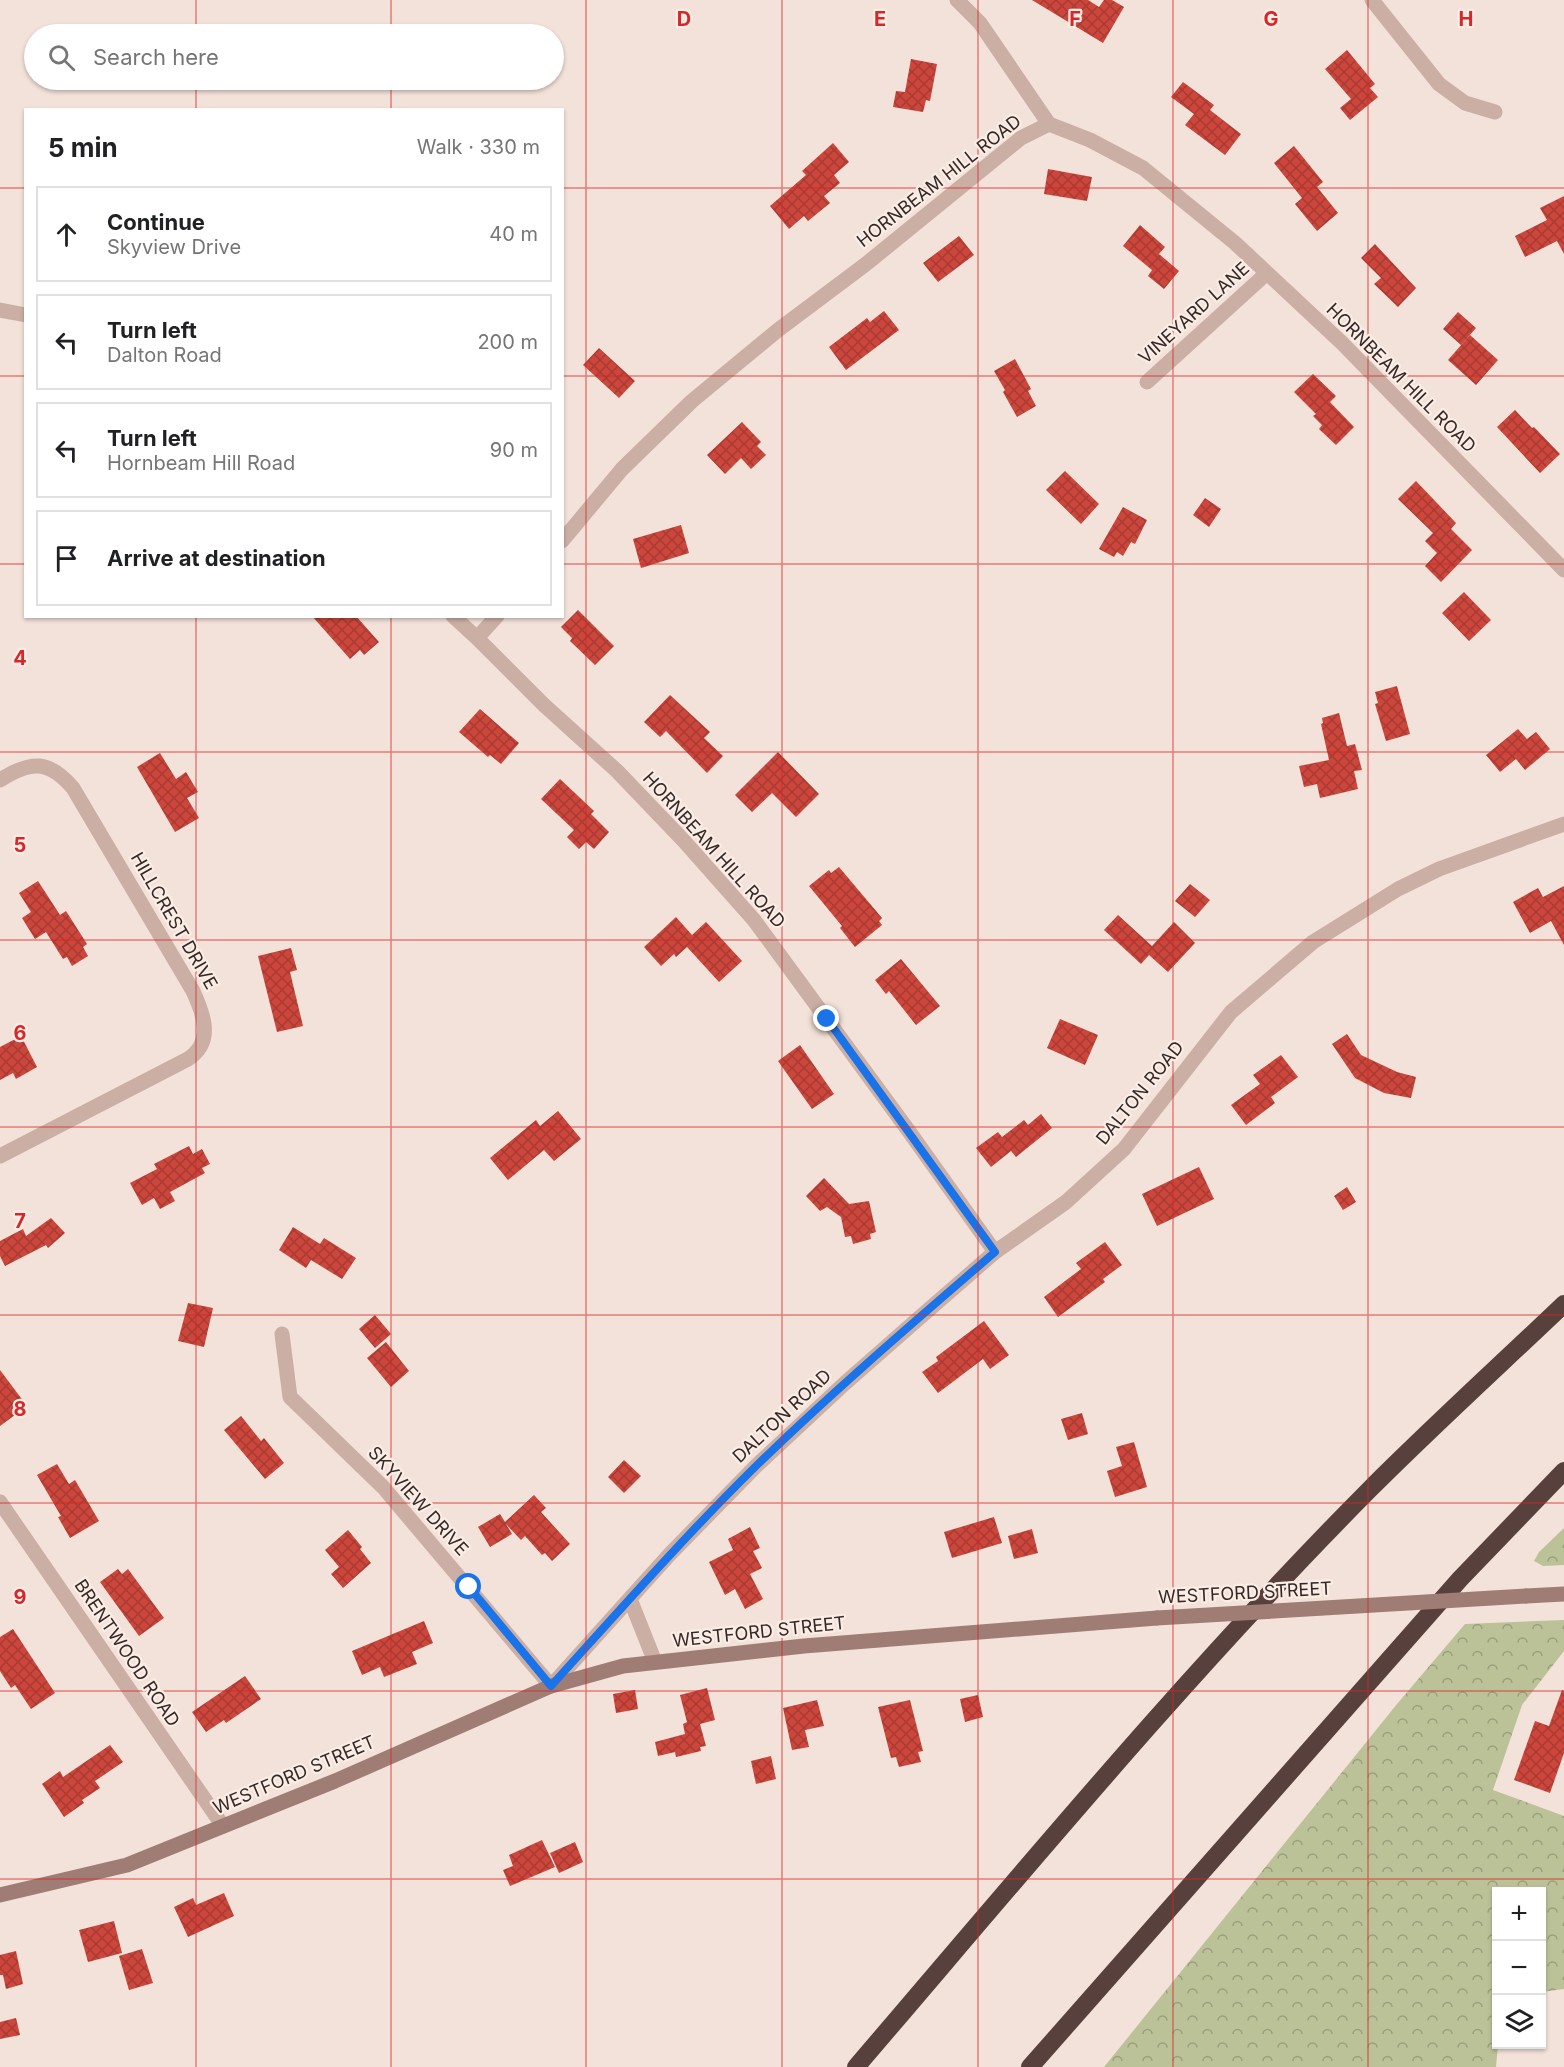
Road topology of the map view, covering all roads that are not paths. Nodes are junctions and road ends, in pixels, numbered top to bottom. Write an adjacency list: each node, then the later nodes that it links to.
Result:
1 (957, 0): 4 (street)
2 (1372, 0): 3 (street)
3 (1495, 112)
4 (1049, 124): 5 (street, HORNBEAM HILL ROAD); 9 (street, HORNBEAM HILL ROAD)
5 (1267, 273): 8 (street, VINEYARD LANE); 10 (street, HORNBEAM HILL ROAD)
6 (0, 310): 7 (street)
7 (24, 315)
8 (1147, 382)
9 (564, 538)
10 (1564, 570)
11 (455, 618): 13 (street, HORNBEAM HILL ROAD)
12 (495, 618): 13 (street)
13 (477, 638): 17 (street, HORNBEAM HILL ROAD)
14 (0, 780): 16 (street, HILLCREST DRIVE)
15 (1564, 824): 17 (street, DALTON ROAD)
16 (0, 1156)
17 (995, 1252): 23 (street, DALTON ROAD)
18 (1564, 1304): 28 (highway)
19 (282, 1334): 25 (street, SKYVIEW DRIVE)
20 (1564, 1471): 29 (highway)
21 (0, 1502): 26 (street, BRENTWOOD ROAD)
22 (1564, 1594): 24 (main road, WESTFORD STREET, bridge)
23 (630, 1599): 24 (street); 25 (street, DALTON ROAD)
24 (655, 1662): 25 (main road, WESTFORD STREET)
25 (551, 1686): 26 (main road, WESTFORD STREET)
26 (223, 1826): 27 (main road, WESTFORD STREET)
27 (0, 1895)
28 (856, 2067)
29 (1030, 2067)

